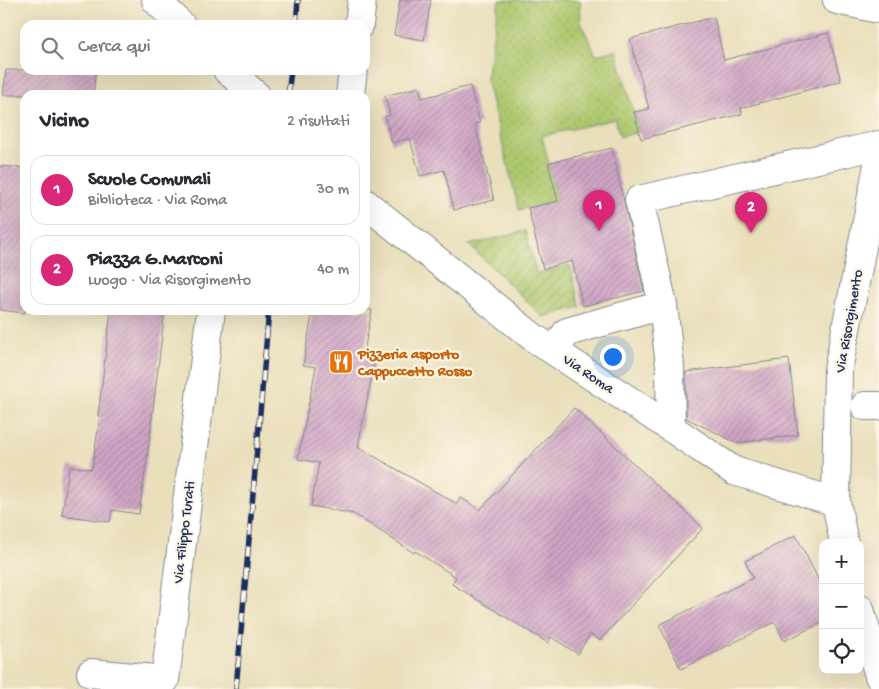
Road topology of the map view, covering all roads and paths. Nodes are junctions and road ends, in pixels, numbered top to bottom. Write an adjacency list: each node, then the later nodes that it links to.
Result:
1 (156, 0): 5 (street)
2 (362, 0): 6 (street)
3 (837, 0): 4 (street)
4 (879, 9)
5 (176, 20)
6 (360, 20)
7 (352, 75): 8 (street)
8 (351, 90)
9 (879, 145): 12 (street)
10 (879, 160): 16 (street, Via Risorgimento)
11 (370, 207): 14 (street, Via Roma)
12 (663, 305): 14 (street); 15 (street)
13 (210, 315): 20 (street, Via Filippo Turati)
14 (555, 350): 15 (street, Via Roma)
15 (671, 428): 16 (street, Via Roma)
16 (836, 502): 17 (street, Via Risorgimento)
17 (843, 539)
18 (864, 624): 19 (street)
19 (876, 667)
20 (91, 672)

